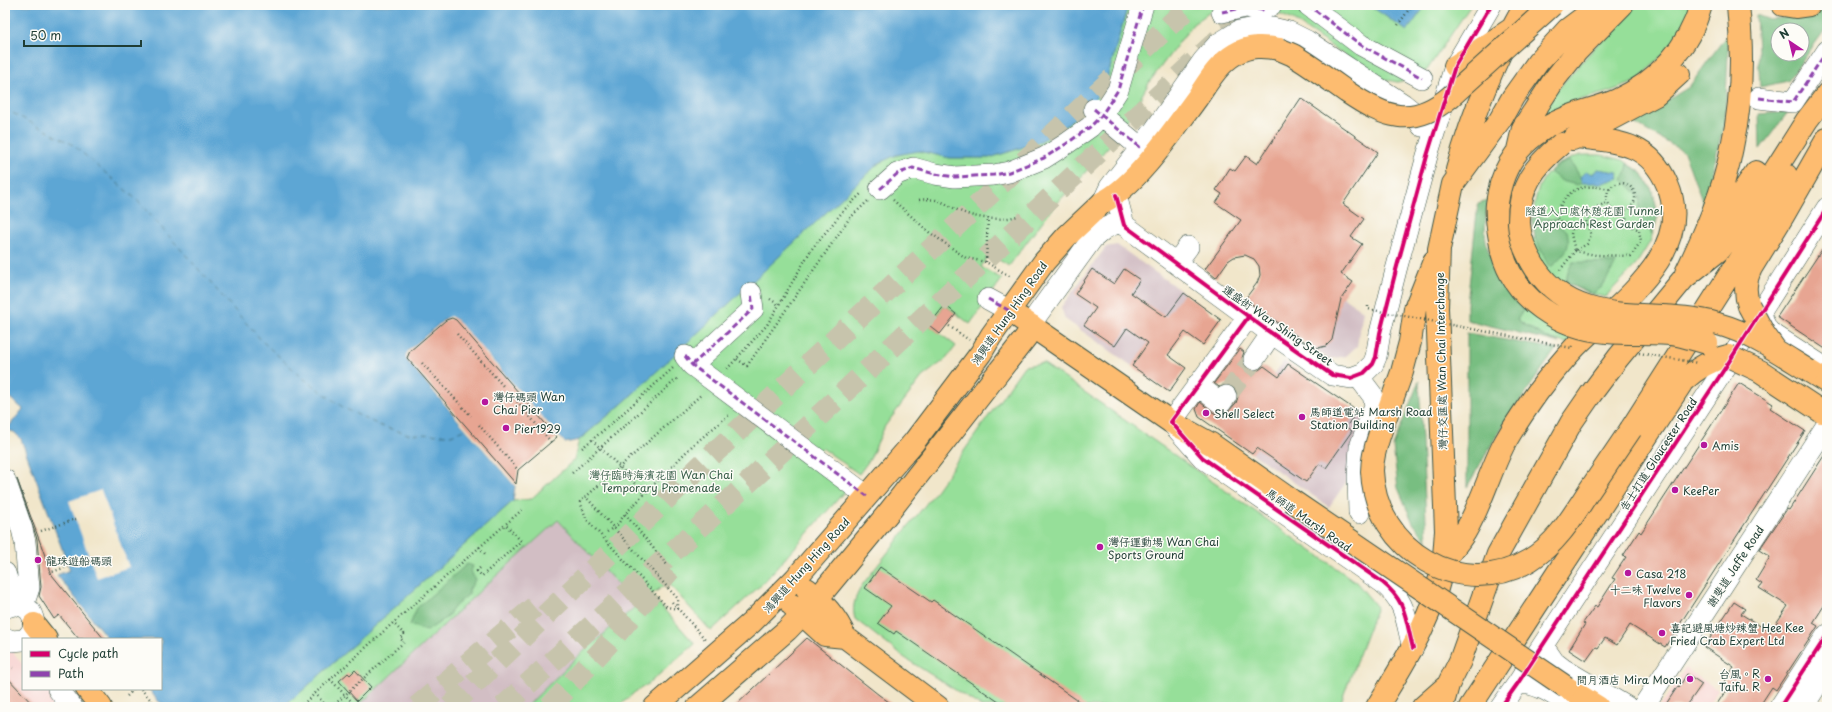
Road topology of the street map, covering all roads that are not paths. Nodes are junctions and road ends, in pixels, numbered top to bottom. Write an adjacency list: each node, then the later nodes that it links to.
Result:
1 (1143, 5): 25 (street)
2 (1308, 5): 21 (street)
3 (1491, 5): 15 (street)
4 (1525, 5): 16 (main road)
5 (1552, 5): 34 (main road, bridge)
6 (1600, 5): 32 (main road, 灣仔交匯處 Wan Chai Interchange)
7 (1622, 5): 30 (main road)
8 (1700, 5): 30 (main road)
9 (1716, 5): 27 (main road)
10 (1738, 5): 37 (main road)
11 (1783, 5): 12 (main road)
12 (1809, 5)
13 (1267, 8): 14 (street)
14 (1228, 9): 17 (street)
15 (1481, 23): 18 (street); 20 (street)
16 (1512, 29): 18 (main road); 32 (main road)
17 (1239, 31): 22 (street, 鴻興道 Hung Hing Road); 29 (street, 鴻興道 Hung Hing Road)
18 (1483, 48): 20 (main road)
19 (1827, 51): 24 (street)
20 (1456, 66): 22 (street); 31 (street)
21 (1422, 78)
22 (1386, 93): 31 (street, 鴻興道 Hung Hing Road)
23 (1827, 94): 26 (main road)
24 (1759, 98)
25 (1098, 112): 29 (street); 33 (street)
26 (1807, 120): 37 (main road); 38 (main road, bridge); 39 (main road)
27 (1578, 137): 46 (main road, bridge); 62 (main road)
28 (1827, 139): 46 (main road, bridge)
29 (1141, 148): 34 (street, 鴻興道 Hung Hing Road)
30 (1518, 150): 49 (main road, bridge)
31 (1427, 156): 51 (street)
32 (1453, 184): 38 (main road, 灣仔交匯處 Wan Chai Interchange)
33 (880, 189)
34 (1110, 198): 36 (street); 44 (main road, 鴻興道 Hung Hing Road)
35 (1827, 208): 42 (street, 告士打道 Gloucester Road)
36 (1124, 225): 43 (street, 運盛街 Wan Shing Street); 44 (street, 鴻興道 Hung Hing Road)
37 (1701, 241): 39 (main road)
38 (1439, 249): 62 (main road, 灣仔交匯處 Wan Chai Interchange)
39 (1684, 278): 75 (main road)
40 (751, 292): 60 (street)
41 (988, 298): 44 (street)
42 (1761, 311): 47 (street); 49 (street, 告士打道 Gloucester Road)
43 (1249, 316): 45 (street, 運盛街 Wan Shing Street); 53 (street)
44 (1025, 321): 57 (main road, 馬師道 Marsh Road); 60 (main road, 鴻興道 Hung Hing Road); 65 (main road, 鴻興道 Hung Hing Road)
45 (1272, 333): 48 (street); 51 (street, 運盛街 Wan Shing Street)
46 (1775, 349): 52 (main road, bridge)
47 (1800, 352): 50 (street); 54 (street)
48 (1254, 359)
49 (1726, 362): 54 (street); 56 (main road, bridge); 70 (street, 告士打道 Gloucester Road); 85 (main road)
50 (1827, 369)
51 (1358, 376): 61 (street)
52 (1827, 382)
53 (1197, 386): 55 (street); 57 (street)
54 (1771, 387): 58 (street)
55 (1226, 396)
56 (1827, 416)
57 (1171, 422): 71 (street, 馬師道 Marsh Road); 88 (main road, 馬師道 Marsh Road, bridge)
58 (1827, 423): 90 (street, 謝斐道 Jaffe Road)
59 (5, 480): 67 (street)
60 (867, 496): 64 (main road, 鴻興道 Hung Hing Road)
61 (1359, 513)
62 (1443, 562): 71 (main road, 灣仔交匯處 Wan Chai Interchange)
63 (5, 573): 67 (street)
64 (788, 587): 65 (main road); 66 (main road); 79 (main road, 鴻興道 Hung Hing Road)
65 (818, 598): 66 (main road, 鴻興道 Hung Hing Road); 69 (main road)
66 (801, 615): 69 (main road); 80 (main road, 鴻興道 Hung Hing Road)
67 (18, 626)
68 (1827, 635): 91 (street)
69 (845, 637): 81 (main road)
70 (1542, 646): 72 (street); 74 (street, 告士打道 Gloucester Road)
71 (1413, 648): 82 (main road)
72 (1563, 669): 77 (street); 89 (street)
73 (1827, 669): 92 (street)
74 (1518, 683): 77 (street); 86 (street, 告士打道 Gloucester Road)
75 (1448, 686): 83 (main road); 84 (main road)
76 (88, 690): 78 (main road)
77 (1548, 692): 87 (street)
78 (101, 707)
79 (655, 707)
80 (698, 707)
81 (938, 707)
82 (1377, 707)
83 (1423, 707)
84 (1442, 707)
85 (1470, 707)
86 (1501, 707)
87 (1573, 707)
88 (1598, 707)
89 (1626, 707)
90 (1643, 707)
91 (1780, 707)
92 (1803, 707)

